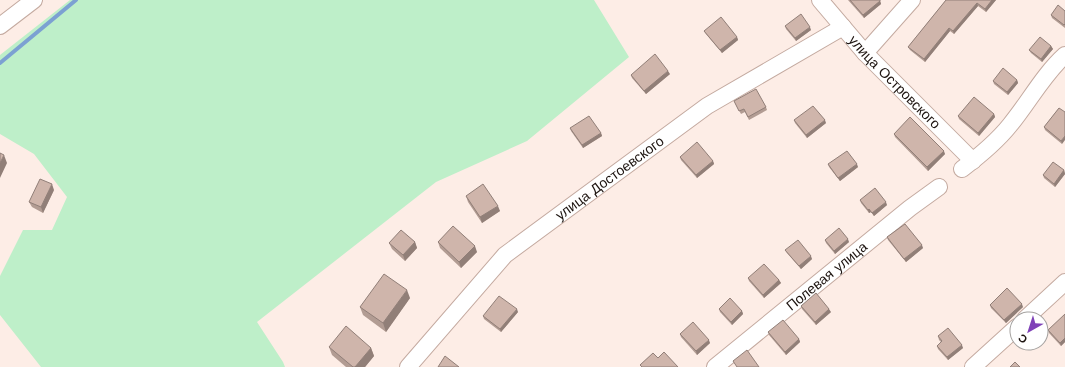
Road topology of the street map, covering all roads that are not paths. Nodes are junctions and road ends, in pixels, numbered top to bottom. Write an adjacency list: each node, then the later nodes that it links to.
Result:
1 (34, 0): 4 (street)
2 (820, 0): 5 (street, улица Островского)
3 (912, 0): 6 (street)
4 (0, 26)
5 (843, 27): 6 (street, улица Островского); 12 (street, улица Достоевского)
6 (864, 53): 7 (street, улица Островского)
7 (1065, 55)
8 (939, 187): 13 (street, Полевая улица)
9 (1065, 282): 10 (street)
10 (1034, 311)
11 (1009, 333): 14 (street)
12 (408, 367)
13 (715, 367)
14 (973, 367)

